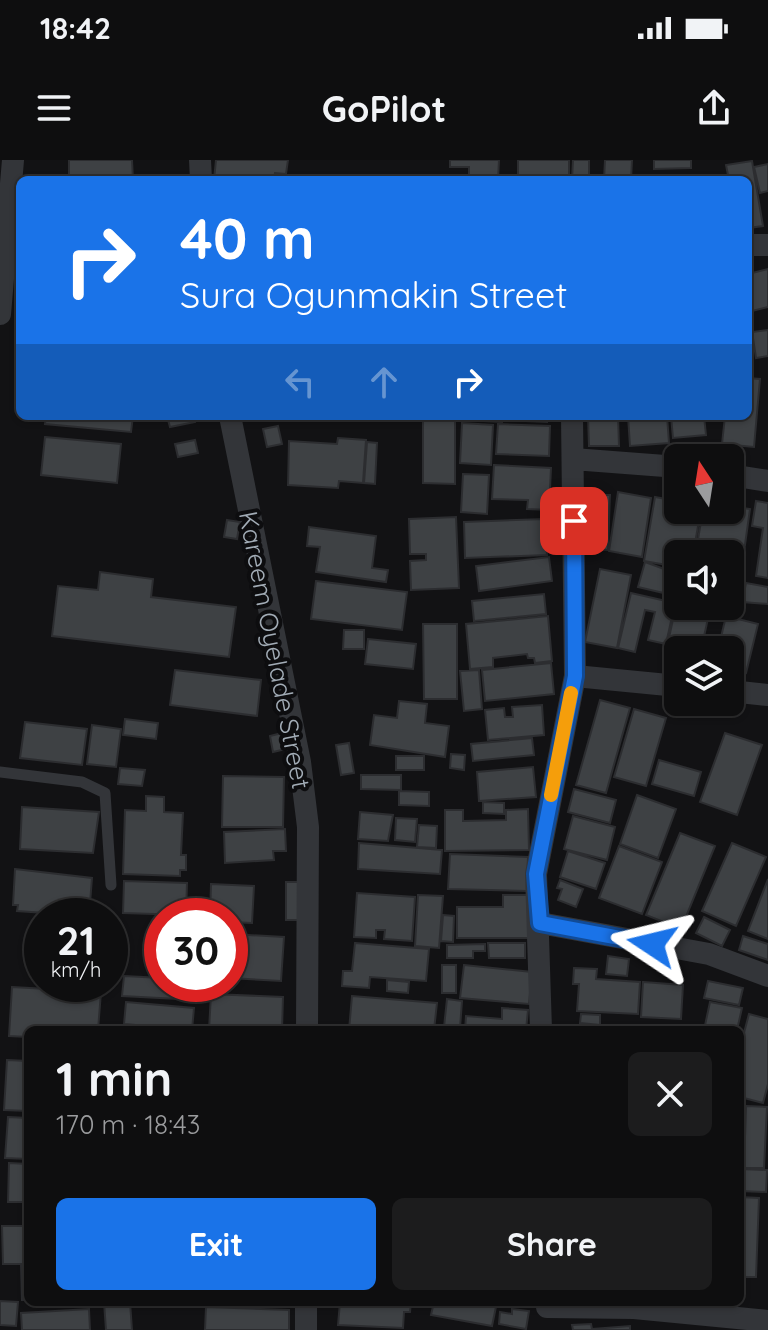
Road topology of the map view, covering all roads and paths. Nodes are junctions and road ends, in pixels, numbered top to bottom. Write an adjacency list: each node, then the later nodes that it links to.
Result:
1 (13, 160): 2 (street)
2 (0, 314)
3 (231, 420): 17 (street, Kareem Oyelade Street)
4 (572, 420): 5 (street)
5 (573, 459): 6 (street); 9 (street)
6 (664, 466)
7 (744, 477): 8 (street)
8 (768, 481)
9 (575, 676): 10 (street); 15 (street)
10 (664, 685)
11 (744, 692): 12 (street)
12 (768, 695)
13 (0, 772): 14 (lane)
14 (111, 885)
15 (540, 923): 16 (street); 18 (street)
16 (768, 976)
17 (307, 1026)
18 (541, 1026)
19 (306, 1306): 23 (street)
20 (547, 1306): 24 (street)
21 (590, 1306): 22 (street)
22 (768, 1321)
23 (306, 1330)
24 (549, 1330)

